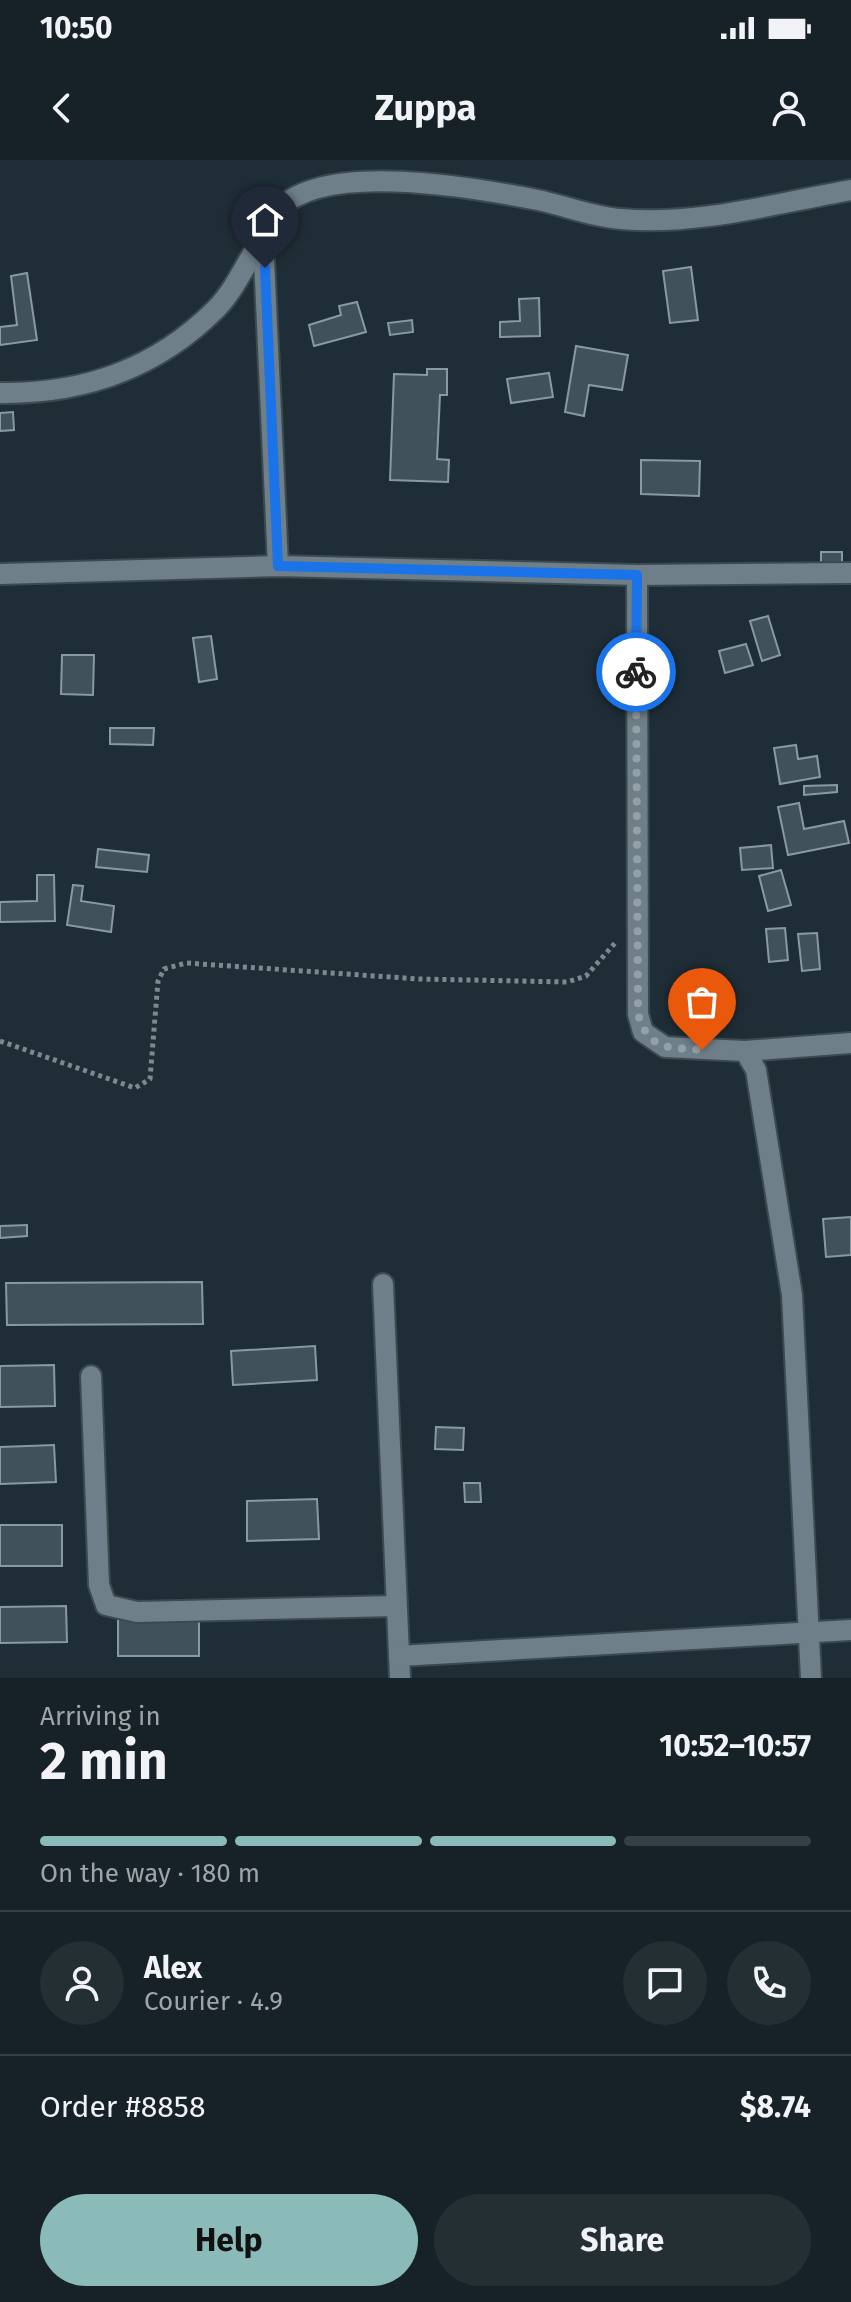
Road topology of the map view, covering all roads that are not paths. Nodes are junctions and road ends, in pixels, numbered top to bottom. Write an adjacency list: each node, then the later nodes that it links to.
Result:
1 (851, 190): 2 (street)
2 (263, 237): 3 (street); 4 (street)
3 (0, 393)
4 (278, 566): 6 (street); 7 (street)
5 (851, 573): 7 (street)
6 (0, 574)
7 (637, 575): 9 (street)
8 (851, 1043): 9 (street)
9 (745, 1051): 14 (street)
10 (383, 1284): 12 (street)
11 (91, 1376): 12 (street)
12 (396, 1606): 15 (street)
13 (851, 1630): 14 (street)
14 (810, 1632): 15 (street); 17 (street)
15 (399, 1656): 16 (street)
16 (400, 1678)
17 (811, 1678)

